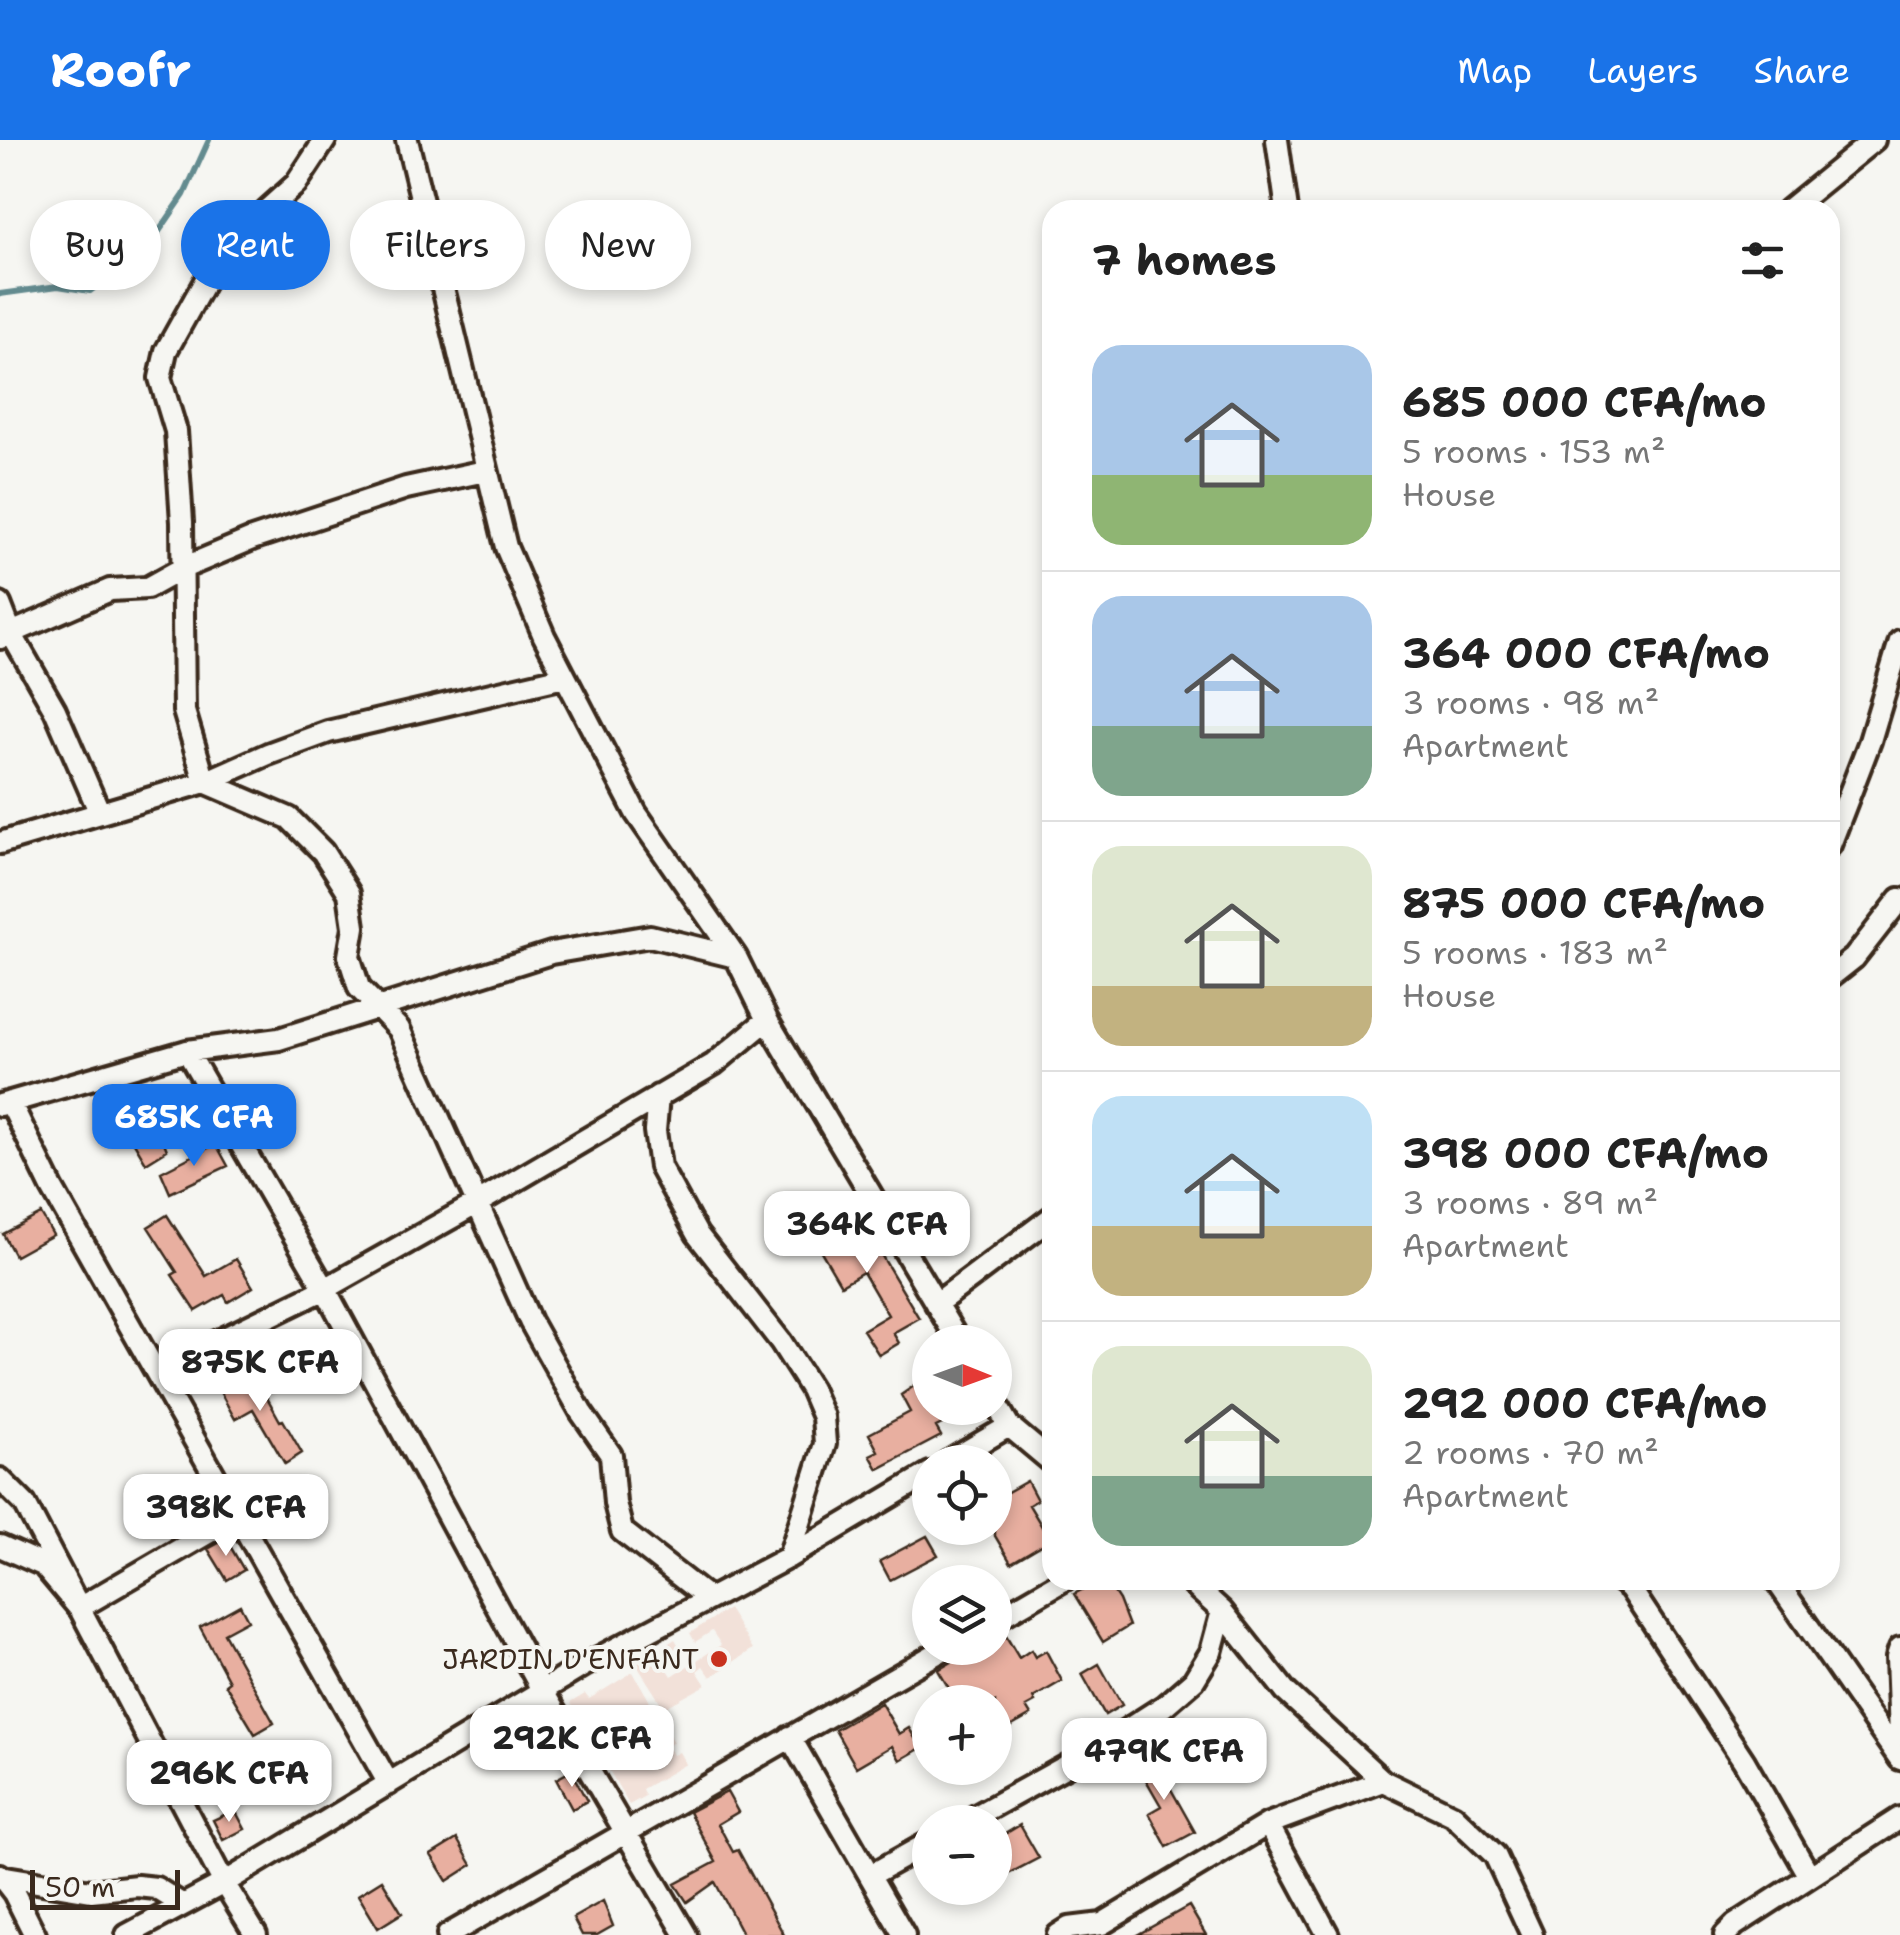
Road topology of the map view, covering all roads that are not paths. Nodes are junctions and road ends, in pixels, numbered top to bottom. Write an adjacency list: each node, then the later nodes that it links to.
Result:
1 (325, 140): 8 (street)
2 (407, 140): 7 (street)
3 (1277, 140): 5 (street)
4 (1874, 140): 6 (street)
5 (1286, 200)
6 (1800, 200)
7 (485, 471): 8 (street); 12 (street)
8 (183, 568): 10 (street); 13 (street)
9 (0, 604): 10 (street)
10 (6, 637): 14 (street)
11 (1900, 640): 15 (street)
12 (564, 677): 13 (street); 18 (street)
13 (204, 782): 14 (street); 20 (street)
14 (99, 811): 16 (street)
15 (1840, 819)
16 (0, 843)
17 (1900, 899): 19 (street)
18 (736, 956): 20 (street); 21 (street)
19 (1840, 969)
20 (377, 1006): 22 (street); 25 (street)
21 (767, 1020): 23 (street); 28 (street)
22 (187, 1051): 24 (street); 27 (street)
23 (658, 1096): 25 (street); 38 (street)
24 (5, 1103): 30 (street)
25 (476, 1204): 27 (street); 43 (street)
26 (1042, 1224): 28 (street)
27 (326, 1290): 30 (street); 49 (street)
28 (936, 1304): 29 (street)
29 (949, 1325)
30 (157, 1371): 36 (street)
31 (1009, 1426): 32 (street); 33 (street)
32 (977, 1445)
33 (1042, 1454)
34 (0, 1479): 44 (street)
35 (912, 1484): 38 (street)
36 (237, 1516): 44 (street); 54 (street)
37 (0, 1546): 44 (street)
38 (789, 1556): 43 (street)
39 (1047, 1590): 45 (street)
40 (1199, 1590): 46 (street)
41 (1631, 1590): 62 (street)
42 (1783, 1590): 52 (street)
43 (709, 1599): 49 (street)
44 (79, 1608): 63 (street)
45 (1012, 1610)
46 (1222, 1611): 53 (street); 55 (street)
47 (1900, 1648): 50 (street)
48 (917, 1665): 51 (street)
49 (542, 1690): 54 (street); 58 (street)
50 (1900, 1736)
51 (790, 1738): 58 (street); 60 (street)
52 (1900, 1759)
53 (1383, 1781): 57 (street); 75 (street)
54 (388, 1784): 63 (street)
55 (995, 1805)
56 (1900, 1818): 62 (street)
57 (1268, 1824): 66 (street); 74 (street)
58 (628, 1834): 65 (street); 71 (street)
59 (912, 1852): 60 (street)
60 (871, 1875): 72 (street)
61 (0, 1876): 64 (street); 67 (street)
62 (1809, 1876): 76 (street)
63 (224, 1884): 64 (street); 69 (street)
64 (183, 1905): 68 (street)
65 (476, 1929): 70 (street)
66 (1105, 1929): 73 (street)
67 (35, 1935)
68 (127, 1935)
69 (256, 1935)
70 (448, 1935)
71 (686, 1935)
72 (904, 1935)
73 (1058, 1935)
74 (1328, 1935)
75 (1532, 1935)
76 (1726, 1935)

